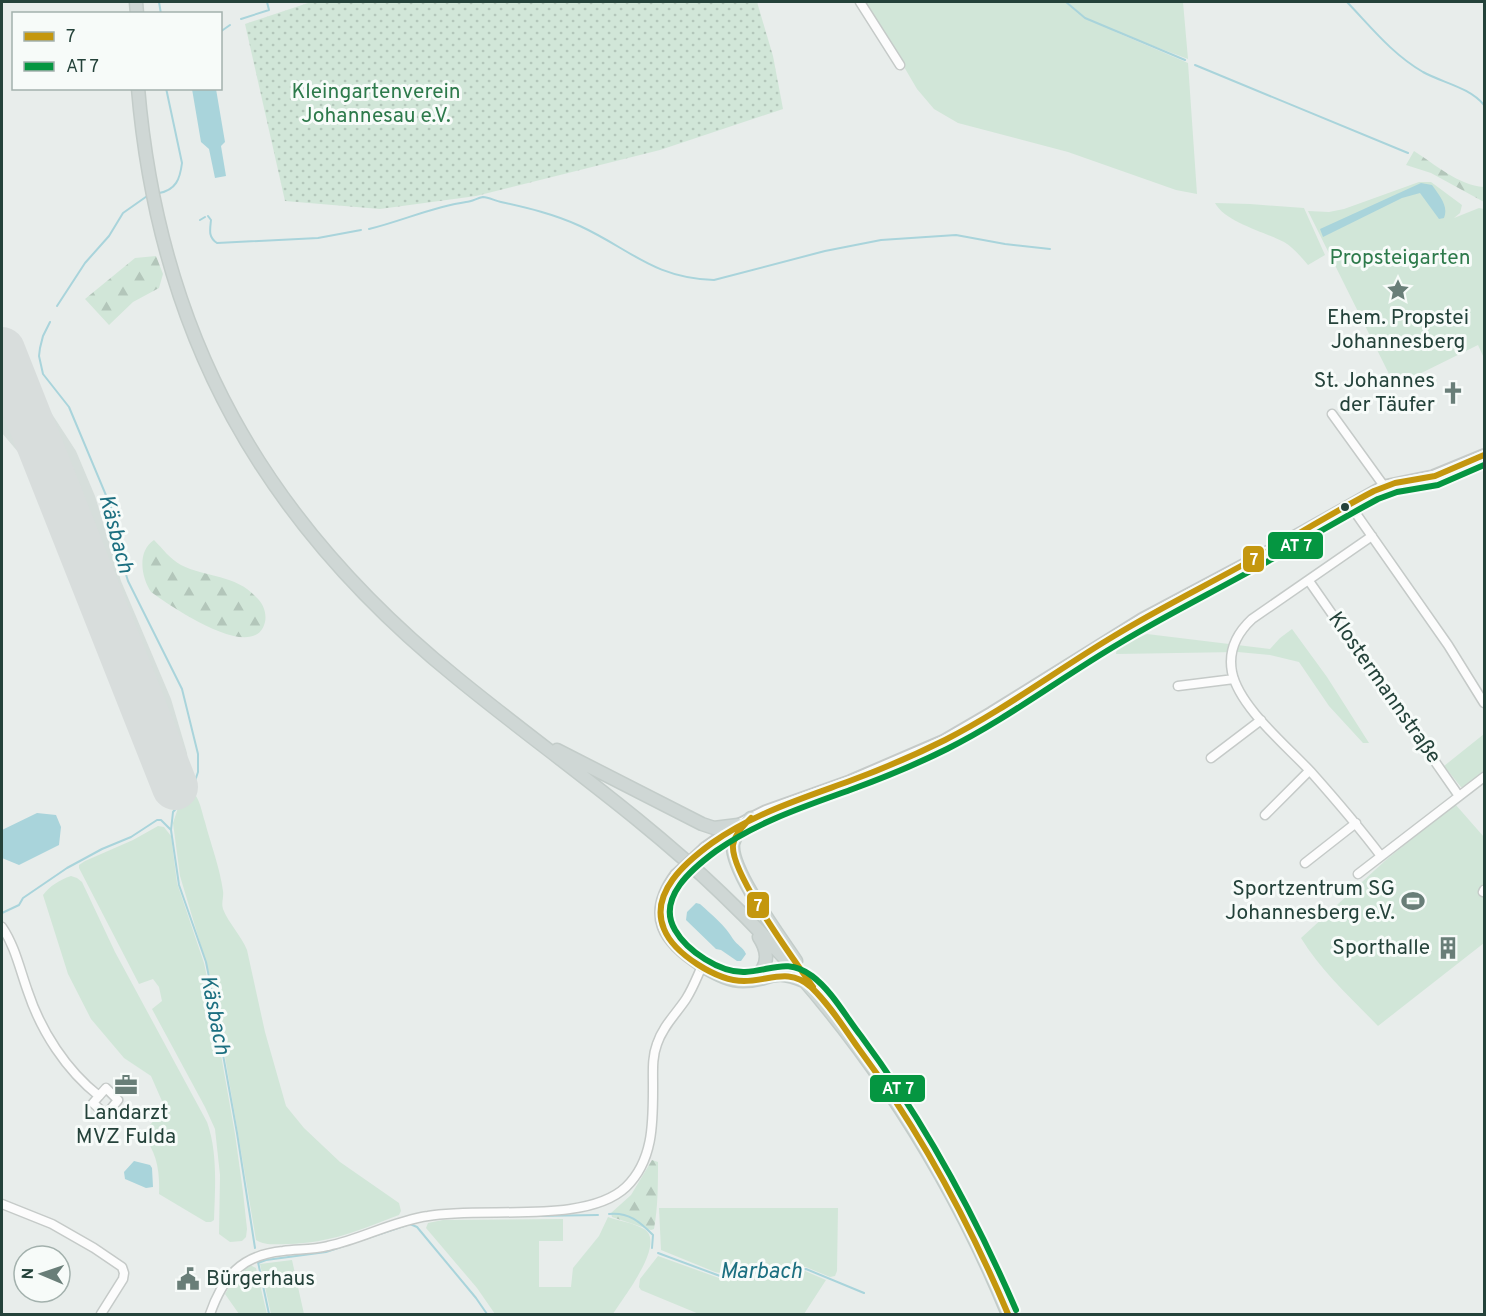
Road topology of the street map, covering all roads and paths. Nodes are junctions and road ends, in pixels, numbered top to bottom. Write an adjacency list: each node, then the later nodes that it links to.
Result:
1 (860, 2): 2 (street)
2 (900, 65)
3 (138, 90): 14 (main road)
4 (1332, 414): 6 (street)
5 (1485, 455): 6 (street)
6 (1384, 486): 7 (street)
7 (1350, 505): 8 (street); 20 (street)
8 (1372, 536): 9 (street); 12 (street)
9 (1309, 580): 10 (street); 18 (street, Klostermannstraße)
10 (1234, 679): 11 (street); 13 (street)
11 (1178, 686)
12 (1485, 703)
13 (1261, 720): 15 (street); 16 (street)
14 (519, 727): 22 (main road); 26 (main road)
15 (1211, 758)
16 (1309, 771): 19 (street); 21 (street)
17 (1485, 777): 18 (street)
18 (1459, 796): 23 (street)
19 (1265, 815)
20 (751, 818): 22 (street); 31 (main road)
21 (1356, 823): 23 (street); 24 (street)
22 (738, 825): 28 (street, bridge)
23 (1381, 856): 25 (street)
24 (1305, 863)
25 (1358, 874)
26 (749, 920): 29 (main road); 30 (main road)
27 (2, 927): 32 (street)
28 (702, 966): 29 (main road); 35 (street)
29 (749, 981): 30 (main road)
30 (806, 982): 31 (main road)
31 (823, 1002): 36 (main road)
32 (99, 1096)
33 (2, 1204): 34 (street)
34 (101, 1314)
35 (210, 1314)
36 (1008, 1314)

